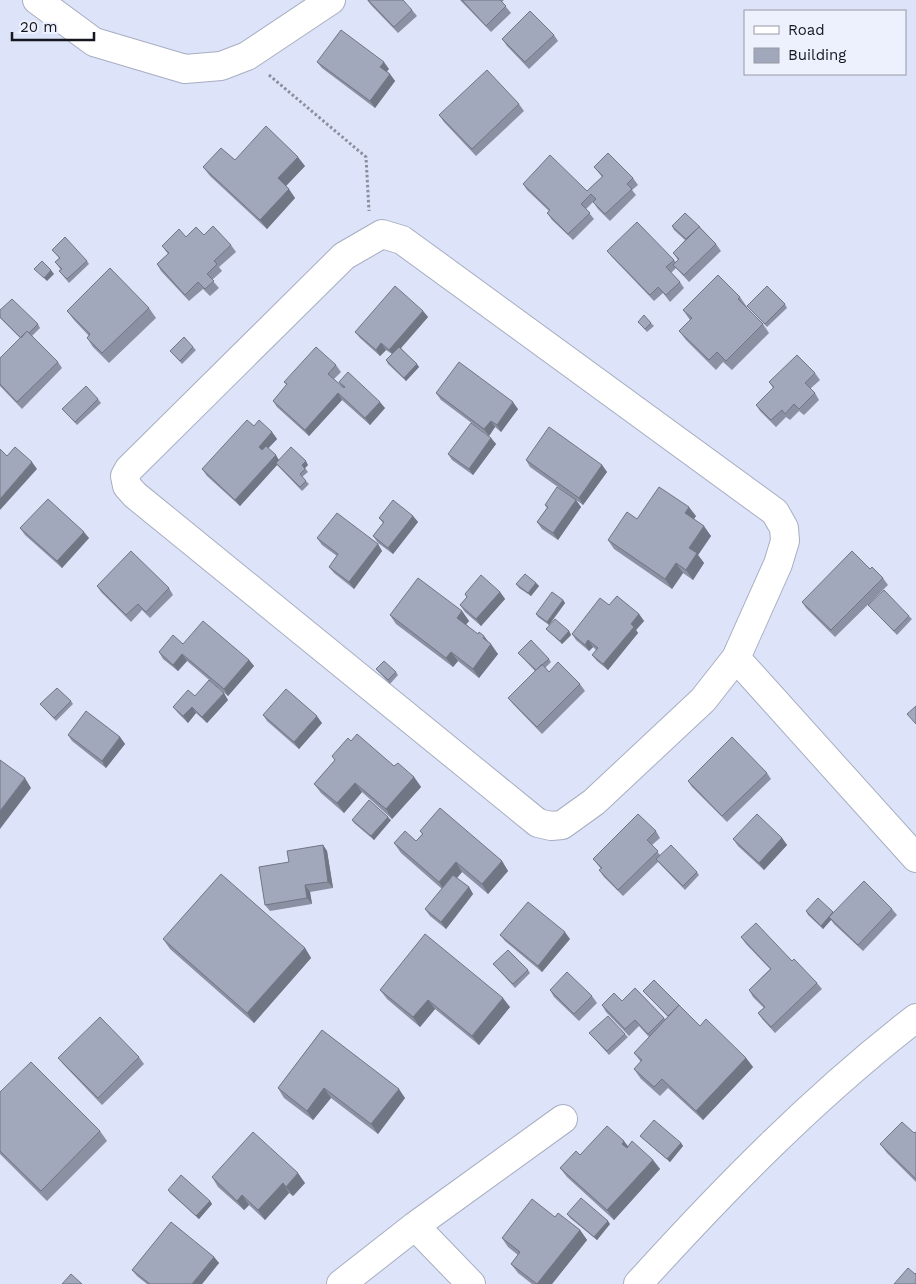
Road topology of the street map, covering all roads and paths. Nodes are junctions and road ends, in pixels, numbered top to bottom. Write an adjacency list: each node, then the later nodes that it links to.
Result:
1 (37, 0): 3 (street)
2 (331, 0): 3 (street)
3 (248, 56): 4 (path)
4 (370, 240): 5 (street); 5 (street)
5 (736, 658): 6 (street)
6 (916, 858)
7 (916, 1018): 12 (street)
8 (563, 1119): 9 (street)
9 (415, 1226): 10 (street); 11 (street)
10 (341, 1284)
11 (471, 1284)
12 (638, 1284)

